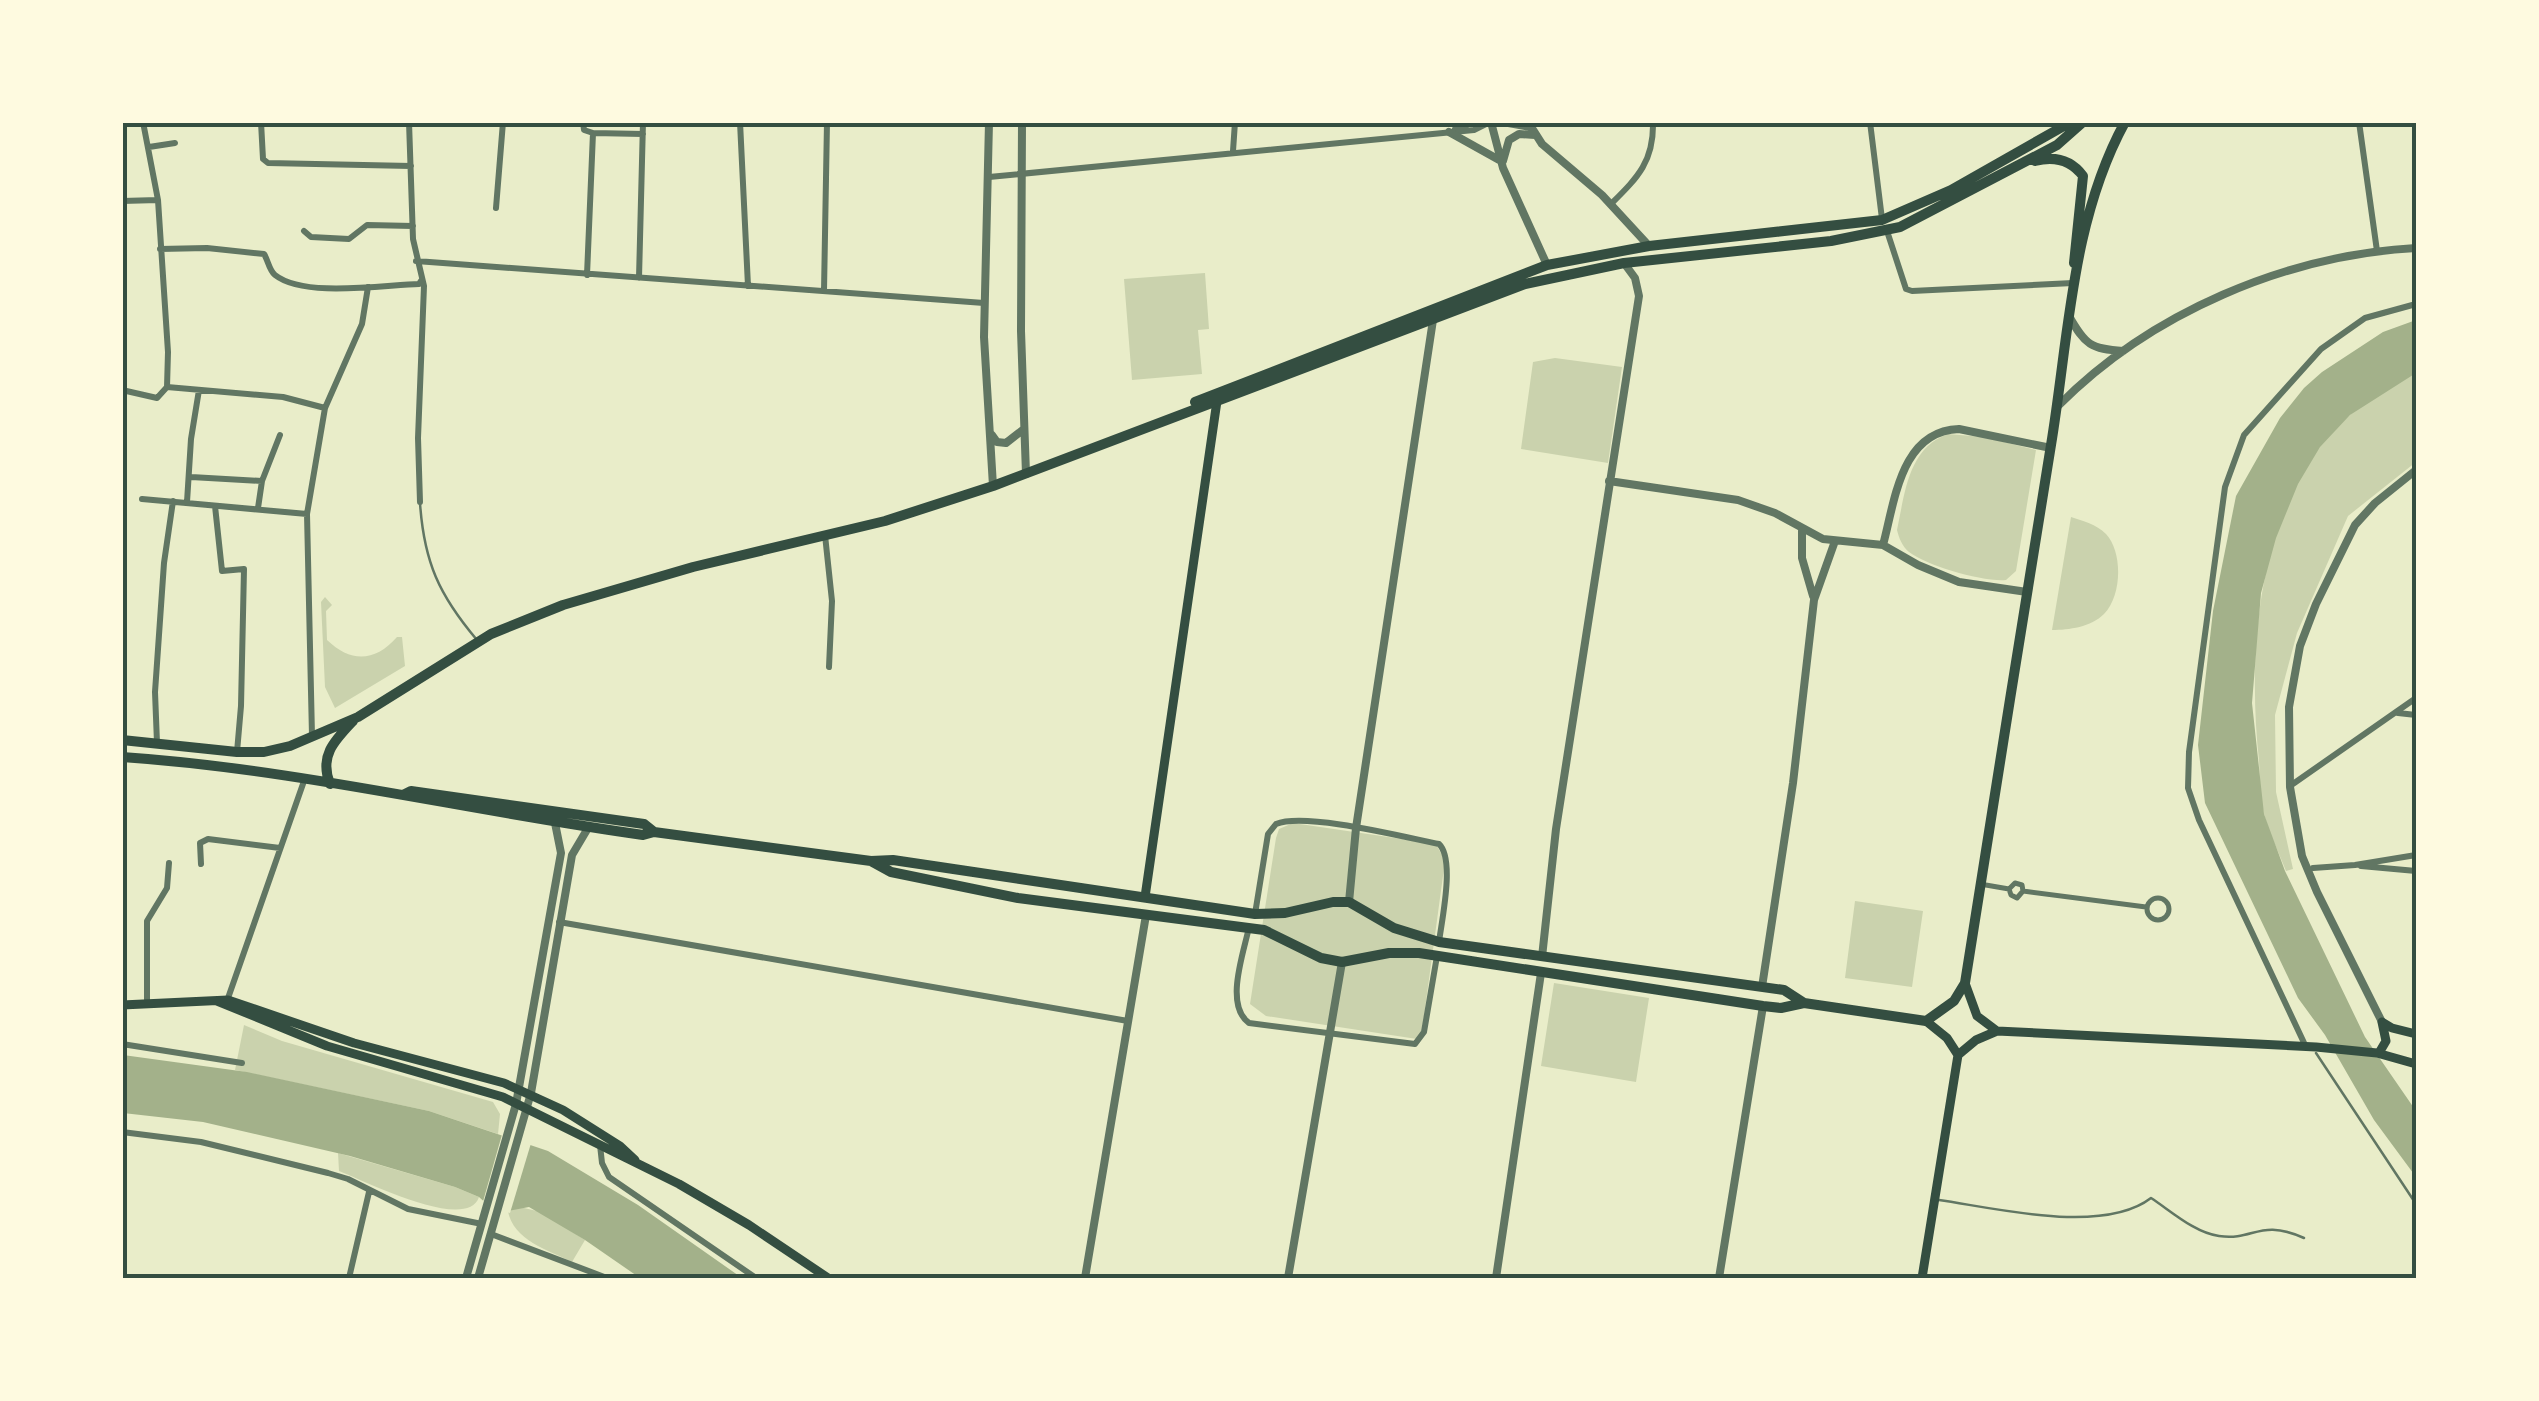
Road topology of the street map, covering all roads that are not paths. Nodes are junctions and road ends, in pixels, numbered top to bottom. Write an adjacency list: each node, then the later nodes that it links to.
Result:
1 (143, 122): 25 (street)
2 (261, 122): 29 (street)
3 (410, 122): 29 (street)
4 (503, 122): 35 (street)
5 (583, 122): 21 (street)
6 (643, 122): 23 (street)
7 (740, 122): 50 (street)
8 (827, 122): 52 (street)
9 (990, 122): 30 (street)
10 (1022, 122): 31 (street)
11 (1235, 122): 26 (street)
12 (1475, 122): 22 (street)
13 (1493, 122): 20 (street); 22 (street); 28 (street)
14 (1653, 122): 34 (street)
15 (1870, 122): 36 (street)
16 (2070, 122): 36 (main road)
17 (2083, 122): 27 (main road)
18 (2125, 122): 48 (main road)
19 (2359, 122): 42 (street)
20 (1531, 128): 28 (street); 34 (street)
21 (593, 132): 23 (street); 46 (street)
22 (1449, 132): 26 (street); 28 (street)
23 (643, 134): 47 (street)
24 (176, 143): 25 (street)
25 (149, 147): 32 (street)
26 (1233, 152): 31 (street)
27 (2024, 163): 36 (main road); 48 (main road)
28 (1502, 164): 45 (street)
29 (411, 166): 37 (street)
30 (989, 176): 31 (street); 53 (street)
31 (1022, 176): 64 (street)
32 (158, 200): 33 (street); 41 (street)
33 (122, 201)
34 (1611, 204): 39 (street)
35 (496, 208)
36 (1884, 225): 39 (main road); 44 (main road); 48 (street)
37 (413, 226): 38 (street); 43 (street)
38 (304, 231)
39 (1649, 246): 45 (main road)
40 (2416, 248): 42 (street)
41 (160, 249): 51 (street); 58 (street)
42 (2377, 251): 57 (street)
43 (416, 261): 46 (street); 49 (street)
44 (1624, 263): 56 (main road); 72 (street)
45 (1547, 266): 68 (main road)
46 (588, 275): 47 (street)
47 (639, 278): 50 (street)
48 (2073, 278): 55 (main road)
49 (422, 279): 51 (street); 78 (street)
50 (748, 286): 52 (street)
51 (368, 287): 63 (street)
52 (824, 291): 53 (street)
53 (984, 303): 65 (street)
54 (2416, 304): 144 (street)
55 (2069, 316): 57 (street); 62 (main road)
56 (1433, 320): 61 (main road); 105 (street)
57 (2124, 351): 62 (street)
58 (167, 387): 59 (street); 60 (street)
59 (122, 390)
60 (199, 390): 63 (street); 71 (street)
61 (1218, 400): 68 (main road); 118 (main road)
62 (2057, 407): 67 (main road)
63 (325, 408): 81 (street)
64 (1024, 429): 65 (street); 70 (street)
65 (991, 434): 74 (street)
66 (280, 436): 73 (street)
67 (2051, 448): 85 (street); 86 (main road)
68 (1041, 466): 70 (main road)
69 (2416, 470): 101 (street)
70 (1026, 474): 74 (main road)
71 (191, 477): 73 (street); 77 (street)
72 (1609, 480): 82 (street); 127 (street)
73 (262, 481): 80 (street)
74 (993, 486): 83 (main road)
75 (142, 499): 76 (street)
76 (172, 501): 77 (street); 96 (street)
77 (188, 502): 79 (street)
78 (420, 502): 88 (lane)
79 (215, 506): 80 (street); 97 (street)
80 (258, 508): 81 (street)
81 (308, 514): 94 (street)
82 (1802, 529): 84 (street); 87 (street)
83 (825, 535): 88 (main road); 89 (street)
84 (1835, 541): 85 (street); 87 (street)
85 (1884, 545): 86 (street)
86 (2028, 592): 117 (main road)
87 (1814, 600): 131 (street)
88 (478, 641): 93 (main road)
89 (829, 667)
90 (2416, 698): 91 (street)
91 (2396, 713): 92 (street); 101 (street)
92 (2416, 715)
93 (358, 717): 94 (main road); 100 (main road)
94 (312, 738): 97 (main road)
95 (122, 740): 96 (main road)
96 (158, 743): 97 (main road)
97 (236, 752)
98 (122, 757): 99 (main road)
99 (304, 781): 100 (main road); 107 (street)
100 (330, 784): 102 (main road)
101 (2290, 786): 109 (street)
102 (403, 795): 103 (main road); 106 (main road)
103 (555, 823): 104 (main road); 149 (street)
104 (588, 828): 106 (main road); 123 (street)
105 (1356, 828): 119 (street); 121 (street); 125 (street)
106 (654, 832): 110 (main road)
107 (280, 848): 112 (street); 132 (street)
108 (2416, 855): 113 (street)
109 (2302, 856): 114 (street); 116 (street)
110 (871, 861): 118 (main road); 122 (main road)
111 (169, 862): 134 (street)
112 (201, 864)
113 (2355, 865): 114 (street); 115 (street)
114 (2312, 868): 116 (street)
115 (2416, 870)
116 (2312, 881): 139 (street)
117 (1980, 884): 120 (street); 130 (main road)
118 (1145, 897): 121 (main road)
119 (1349, 902): 121 (main road); 125 (main road)
120 (2146, 908): 120 (street)
121 (1256, 914)
122 (1146, 915): 124 (main road); 137 (street)
123 (559, 922): 137 (street); 150 (street)
124 (1249, 927): 128 (main road); 141 (street)
125 (1440, 942): 127 (main road)
126 (1437, 955): 128 (main road); 129 (main road); 141 (street)
127 (1542, 958): 131 (main road)
128 (1342, 962): 141 (street)
129 (1542, 973): 136 (main road); 169 (street)
130 (1965, 983): 138 (main road); 140 (main road)
131 (1762, 986): 133 (main road)
132 (223, 1003): 134 (main road); 149 (main road); 151 (main road)
133 (1804, 1003): 136 (main road); 138 (main road)
134 (148, 1004): 135 (main road)
135 (122, 1005)
136 (1764, 1006): 170 (street)
137 (1128, 1021): 167 (street)
138 (1926, 1021): 146 (main road)
139 (2382, 1022): 142 (main road); 145 (main road)
140 (1997, 1031): 144 (main road); 146 (main road)
141 (1329, 1033): 168 (street)
142 (2416, 1034)
143 (122, 1044): 147 (street)
144 (2312, 1047): 145 (main road); 157 (lane)
145 (2378, 1053): 148 (main road)
146 (1958, 1056): 156 (main road)
147 (242, 1064)
148 (2416, 1065)
149 (520, 1088): 150 (main road); 151 (street)
150 (531, 1093): 151 (street); 154 (main road)
151 (521, 1106): 153 (main road); 158 (street); 159 (street)
152 (122, 1132): 155 (street)
153 (600, 1146): 154 (main road); 165 (street)
154 (640, 1165): 166 (main road)
155 (369, 1191): 158 (street); 161 (street)
156 (1934, 1200): 160 (lane); 171 (main road)
157 (2416, 1204)
158 (482, 1224): 162 (street)
159 (491, 1234): 163 (street); 164 (street)
160 (2304, 1238)
161 (349, 1278)
162 (466, 1278)
163 (478, 1278)
164 (607, 1278)
165 (756, 1278)
166 (828, 1278)
167 (1085, 1278)
168 (1288, 1278)
169 (1496, 1278)
170 (1719, 1278)
171 (1922, 1278)

